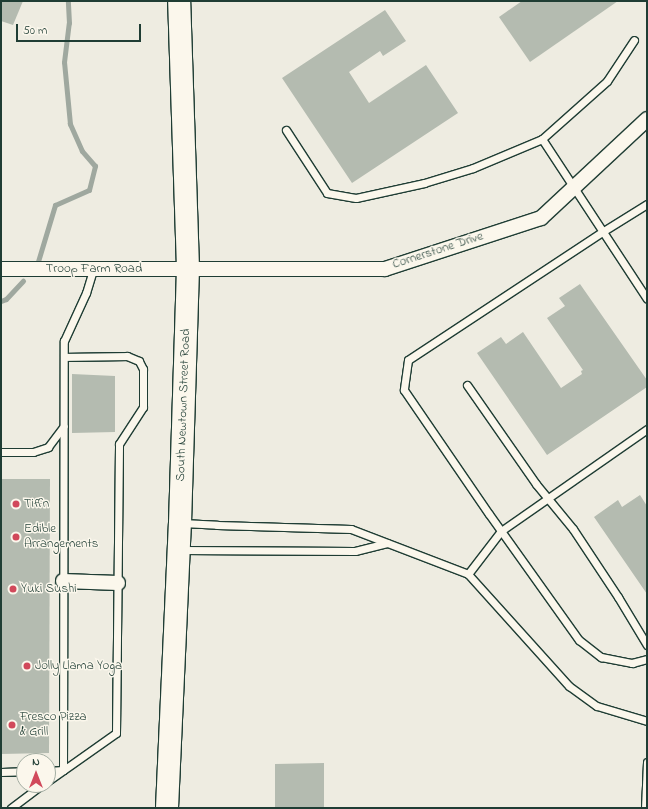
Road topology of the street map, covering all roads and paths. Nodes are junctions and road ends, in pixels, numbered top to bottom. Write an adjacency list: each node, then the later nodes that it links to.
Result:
1 (179, 1): 9 (main road, South Newtown Street Road)
2 (634, 40): 5 (lane)
3 (647, 119): 6 (street, Cornerstone Drive)
4 (286, 130): 5 (lane)
5 (542, 139): 6 (lane)
6 (573, 188): 8 (lane); 9 (street, Cornerstone Drive)
7 (647, 204): 8 (lane)
8 (602, 232): 12 (lane); 20 (lane)
9 (188, 268): 11 (street, Troop Farm Road); 19 (main road, South Newtown Street Road)
10 (1, 269): 11 (street, Troop Farm Road)
11 (93, 270): 13 (lane)
12 (647, 299)
13 (64, 357): 15 (lane); 25 (lane)
14 (467, 385): 18 (lane)
15 (64, 426): 17 (lane); 24 (lane)
16 (647, 429): 18 (lane)
17 (1, 452)
18 (548, 499): 20 (lane); 26 (lane)
19 (180, 523): 21 (lane); 22 (main road, South Newtown Street Road)
20 (501, 531): 23 (lane); 27 (lane)
21 (388, 543): 22 (lane); 23 (lane)
22 (179, 550): 37 (main road, South Newtown Street Road)
23 (468, 574): 28 (lane)
24 (63, 581): 25 (street); 31 (lane)
25 (118, 582): 31 (lane)
26 (647, 645)
27 (647, 659)
28 (647, 721)
29 (647, 762): 38 (lane)
30 (56, 770): 31 (lane)
31 (63, 770): 34 (lane)
32 (1, 772): 33 (lane)
33 (16, 772)
34 (56, 775)
35 (31, 793): 36 (lane)
36 (11, 808)
37 (167, 808)
38 (645, 808)

